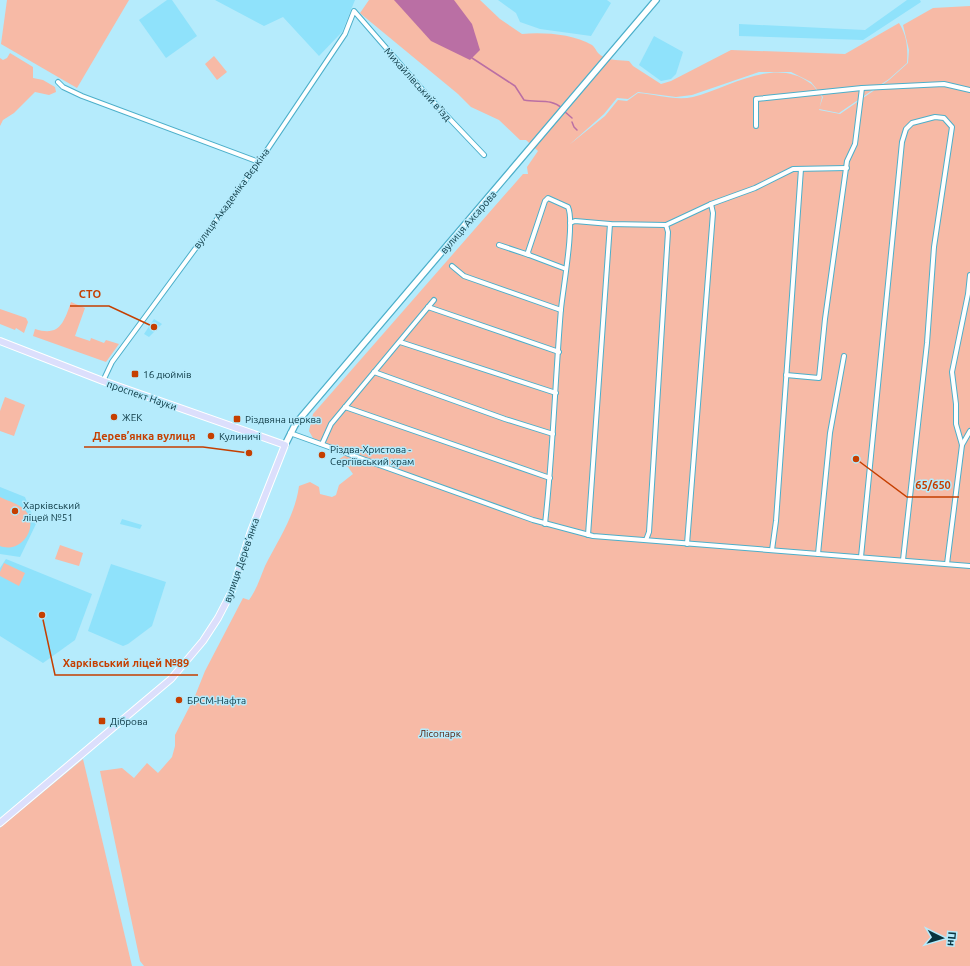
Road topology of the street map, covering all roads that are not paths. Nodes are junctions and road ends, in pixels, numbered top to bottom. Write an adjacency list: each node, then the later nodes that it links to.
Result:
1 (656, 0): 33 (main road, вулиця Ахсарова)
2 (354, 11): 7 (street, Михайлівський в'їзд); 8 (street, вулиця Академіка Вєркіна)
3 (58, 82): 8 (street)
4 (862, 88): 5 (street); 6 (street); 9 (street)
5 (970, 90)
6 (756, 126)
7 (484, 155)
8 (259, 162): 29 (street, вулиця Академіка Вєркіна)
9 (847, 168): 10 (street); 28 (street)
10 (801, 169): 11 (street); 28 (street)
11 (712, 204): 14 (street); 42 (street)
12 (570, 222): 13 (street); 16 (street); 18 (street)
13 (610, 224): 14 (street); 40 (street)
14 (666, 225): 41 (street)
15 (499, 245): 16 (street)
16 (529, 255): 18 (street)
17 (452, 266): 22 (street)
18 (566, 269): 22 (street)
19 (970, 275): 37 (street)
20 (434, 300): 21 (street)
21 (428, 307): 24 (street); 25 (street)
22 (561, 310): 25 (street)
23 (0, 341): 29 (main road, проспект Науки)
24 (400, 342): 27 (street); 30 (street)
25 (559, 352): 30 (street)
26 (844, 356): 44 (street)
27 (374, 372): 31 (street); 34 (street)
28 (786, 375): 43 (street)
29 (102, 381): 36 (main road, проспект Науки)
30 (556, 393): 34 (street)
31 (345, 407): 35 (street); 38 (street)
32 (970, 431): 37 (street)
33 (290, 433): 35 (street); 36 (main road, вулиця Ахсарова)
34 (553, 434): 38 (street)
35 (322, 444): 39 (street)
36 (285, 445): 49 (main road, вулиця Дерев’янка)
37 (962, 445): 47 (street)
38 (550, 478): 39 (street)
39 (545, 524): 40 (street)
40 (588, 535): 41 (street)
41 (646, 540): 42 (street)
42 (687, 544): 43 (street)
43 (772, 550): 44 (street)
44 (818, 554): 45 (street)
45 (861, 557): 46 (street); 46 (street)
46 (903, 560): 47 (street)
47 (947, 564): 48 (street)
48 (970, 566)
49 (0, 823)

